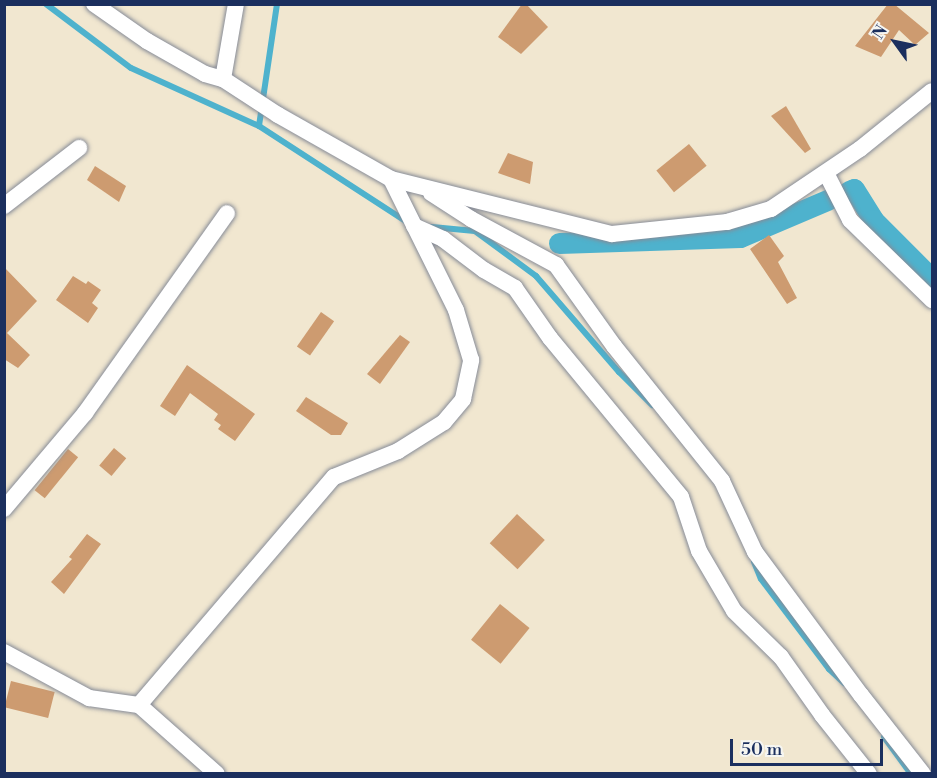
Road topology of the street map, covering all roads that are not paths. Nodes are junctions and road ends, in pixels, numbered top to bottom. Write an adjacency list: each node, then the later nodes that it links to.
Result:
1 (94, 4): 3 (street)
2 (236, 4): 3 (street)
3 (224, 80): 7 (street)
4 (933, 91): 6 (street)
5 (79, 148): 9 (street)
6 (826, 173): 8 (street); 12 (street)
7 (391, 179): 8 (street); 11 (street)
8 (420, 186): 18 (street)
9 (4, 206)
10 (227, 213): 13 (street)
11 (414, 226): 15 (street); 17 (street)
12 (933, 300)
13 (4, 509)
14 (4, 652): 15 (street)
15 (139, 705): 16 (street)
16 (217, 774)
17 (869, 774)
18 (923, 774)

